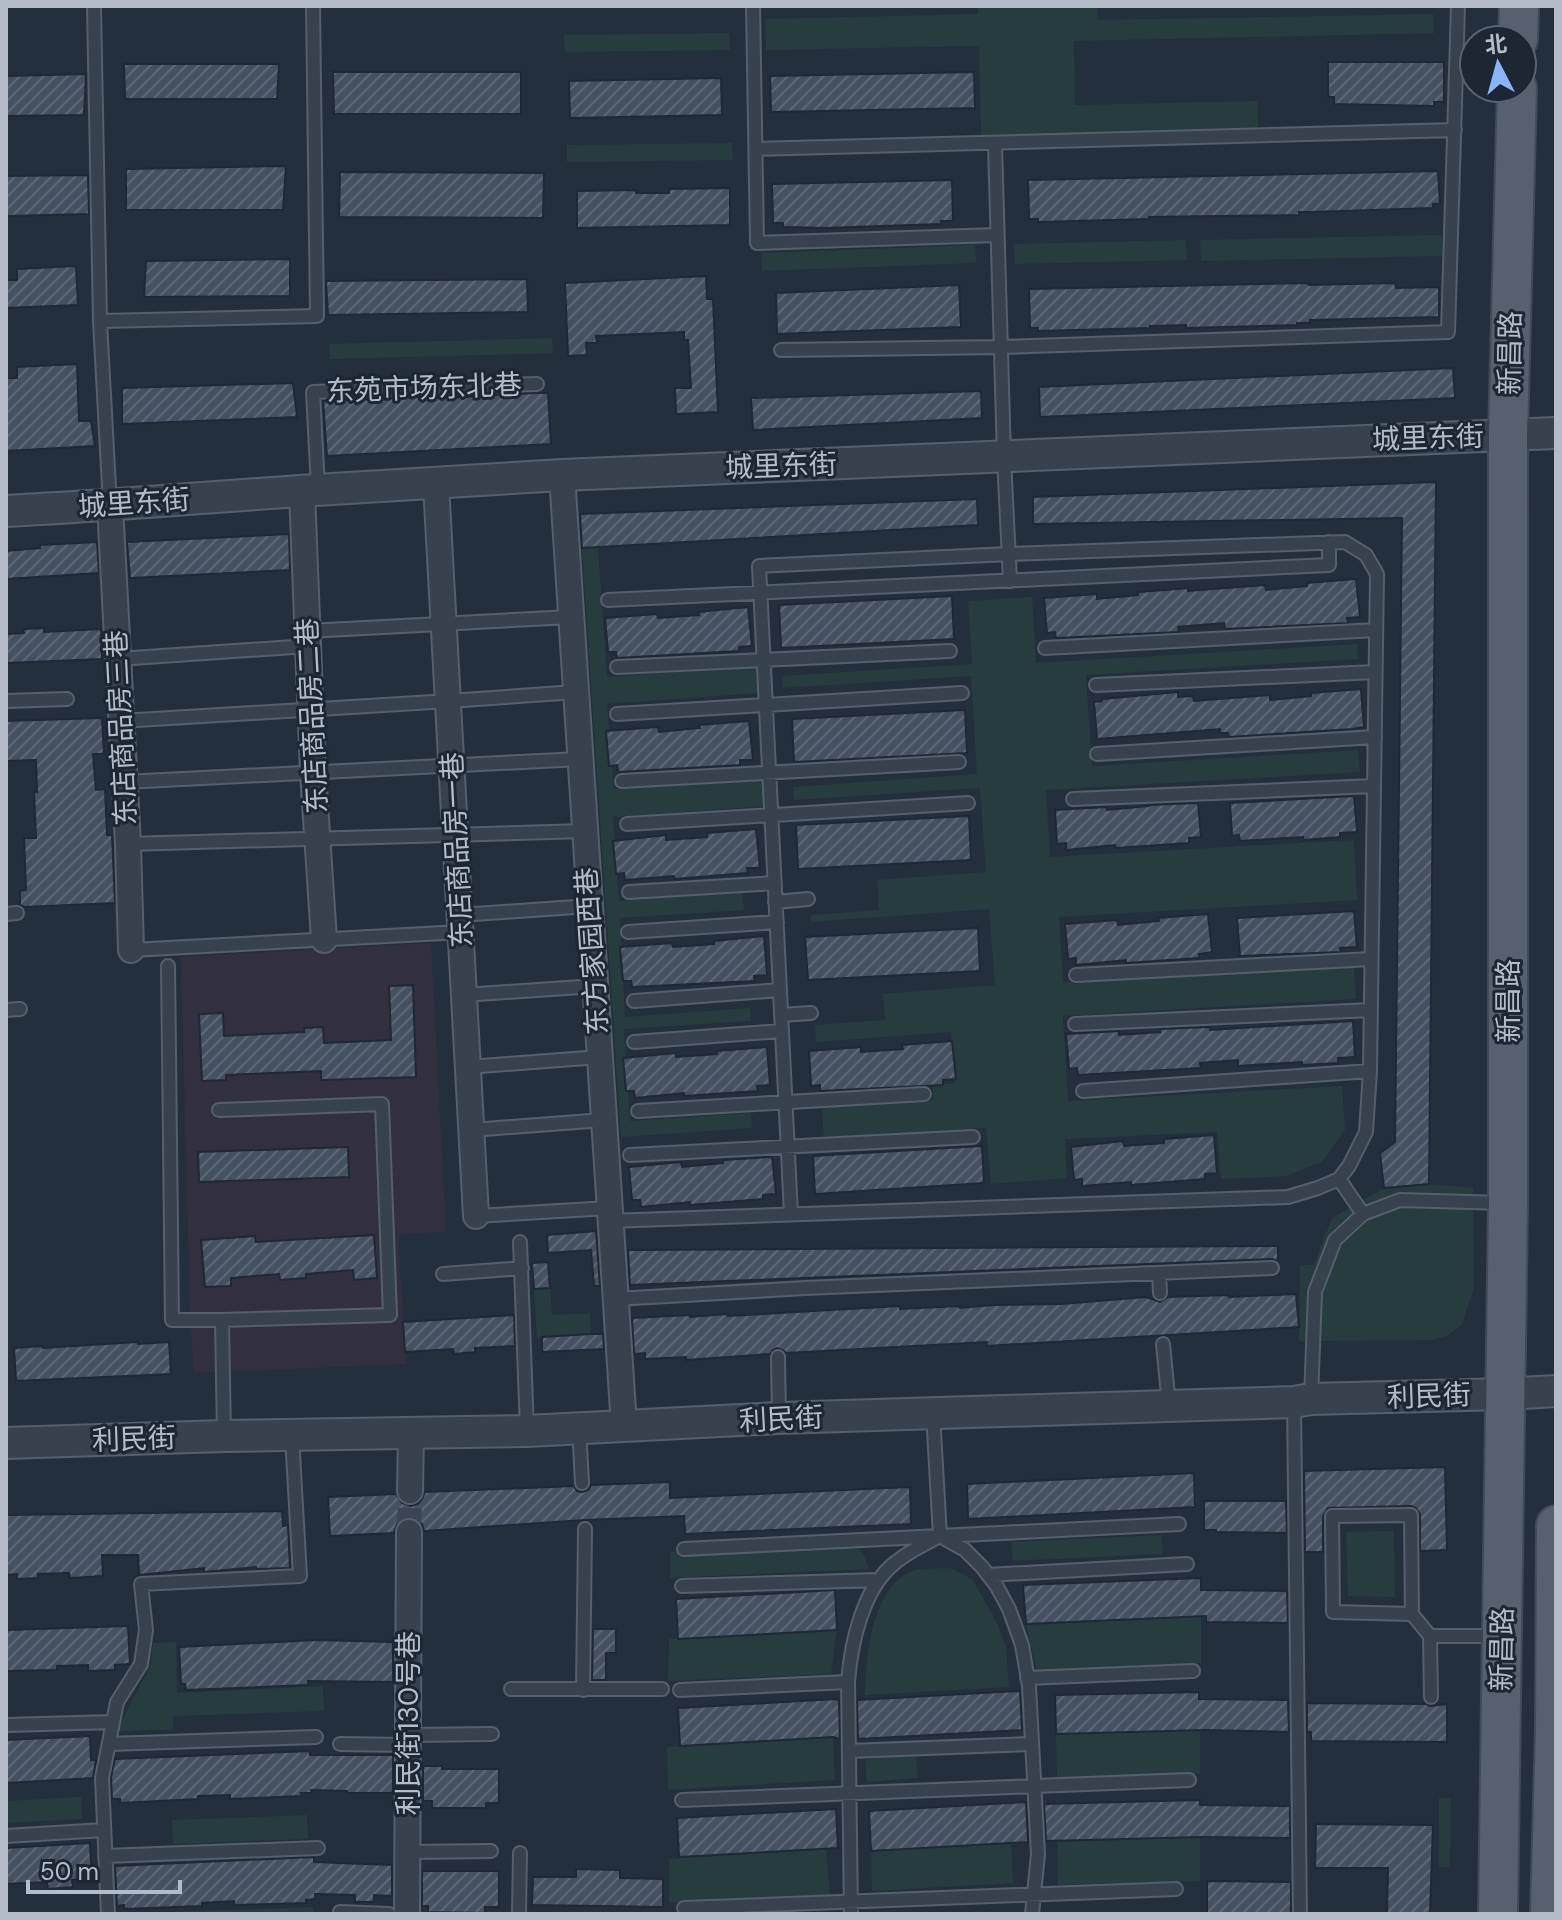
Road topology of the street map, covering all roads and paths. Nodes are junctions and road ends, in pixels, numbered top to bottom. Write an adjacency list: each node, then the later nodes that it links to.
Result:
1 (94, 6): 10 (lane)
2 (313, 6): 10 (lane)
3 (753, 6): 8 (lane)
4 (1458, 6): 6 (lane)
5 (1517, 104): 15 (main road, 新昌路)
6 (1455, 130): 7 (lane); 11 (lane)
7 (995, 144): 8 (lane); 9 (lane)
8 (756, 149): 9 (lane)
9 (997, 235): 11 (lane)
10 (100, 321): 20 (lane)
11 (1000, 347): 12 (lane); 16 (lane)
12 (781, 350)
13 (537, 384): 19 (lane, 东苑市场东北巷)
14 (1556, 433): 15 (street, 城里东街)
15 (1508, 435): 16 (street, 城里东街); 104 (main road, 新昌路)
16 (1004, 457): 17 (street, 城里东街); 23 (lane)
17 (562, 475): 18 (street, 城里东街); 27 (street, 东方家园西巷)
18 (436, 484): 19 (street, 城里东街); 28 (street, 东店商品房一巷)
19 (310, 491): 20 (street, 城里东街); 30 (street, 东店商品房二巷)
20 (110, 506): 21 (street, 城里东街); 33 (street, 东店商品房三巷)
21 (6, 511)
22 (1329, 542): 23 (lane); 24 (lane); 29 (lane)
23 (1009, 554): 24 (lane); 25 (lane)
24 (1010, 581): 25 (lane)
25 (760, 593): 26 (lane); 34 (lane)
26 (608, 600)
27 (571, 617): 28 (lane); 38 (street, 东方家园西巷)
28 (444, 624): 30 (lane); 42 (street, 东店商品房一巷)
29 (1376, 630): 31 (lane); 36 (lane)
30 (308, 639): 33 (lane); 44 (street, 东店商品房二巷)
31 (1045, 648)
32 (950, 651): 34 (lane)
33 (118, 659): 46 (street, 东店商品房三巷)
34 (764, 660): 35 (lane); 43 (lane)
35 (617, 667)
36 (1375, 672): 37 (lane); 47 (lane)
37 (1096, 685)
38 (576, 692): 42 (lane); 49 (street, 东方家园西巷)
39 (962, 693): 43 (lane)
40 (67, 699): 41 (lane)
41 (6, 701)
42 (449, 701): 44 (lane); 51 (street, 东店商品房一巷)
43 (766, 704): 45 (lane); 53 (lane)
44 (310, 710): 46 (lane); 52 (street, 东店商品房二巷)
45 (617, 714)
46 (121, 721): 55 (street, 东店商品房三巷)
47 (1375, 737): 48 (lane); 56 (lane)
48 (1097, 754)
49 (580, 759): 51 (lane); 61 (street, 东方家园西巷)
50 (959, 762): 53 (lane)
51 (452, 766): 52 (lane); 62 (street, 东店商品房一巷)
52 (313, 773): 55 (lane); 63 (street, 东店商品房二巷)
53 (769, 773): 54 (lane); 59 (lane)
54 (622, 781)
55 (124, 782): 64 (street, 东店商品房三巷)
56 (1374, 786): 57 (lane); 75 (lane)
57 (1073, 799)
58 (968, 803): 59 (lane)
59 (771, 815): 60 (lane); 65 (lane)
60 (627, 824)
61 (585, 831): 62 (lane); 69 (street, 东方家园西巷)
62 (456, 834): 63 (lane); 71 (street, 东店商品房一巷)
63 (317, 839): 64 (lane); 73 (street, 东店商品房二巷)
64 (128, 844): 74 (street, 东店商品房三巷)
65 (775, 883): 66 (lane); 68 (lane)
66 (629, 892)
67 (808, 899): 68 (lane)
68 (775, 902): 70 (lane)
69 (589, 906): 71 (lane); 78 (street, 东方家园西巷)
70 (777, 922): 72 (lane); 79 (lane)
71 (461, 924): 73 (lane); 80 (street, 东店商品房一巷)
72 (628, 932)
73 (324, 940): 74 (lane)
74 (131, 950)
75 (1371, 959): 77 (lane); 84 (lane)
76 (168, 966): 118 (lane)
77 (1076, 975)
78 (595, 986): 80 (lane); 90 (street, 东方家园西巷)
79 (780, 990): 81 (lane); 86 (lane)
80 (464, 995): 91 (street, 东店商品房一巷)
81 (634, 1001)
82 (20, 1009): 83 (lane)
83 (6, 1010)
84 (1371, 1010): 87 (lane); 92 (lane)
85 (811, 1013): 86 (lane)
86 (781, 1015): 88 (lane)
87 (1075, 1024)
88 (782, 1031): 89 (lane); 95 (lane)
89 (634, 1042)
90 (599, 1057): 91 (lane); 98 (street, 东方家园西巷)
91 (468, 1067): 99 (street, 东店商品房一巷)
92 (1370, 1071): 93 (lane); 103 (lane)
93 (1083, 1091)
94 (924, 1094): 95 (lane)
95 (785, 1102): 97 (lane); 101 (lane)
96 (219, 1110): 118 (lane)
97 (638, 1111)
98 (603, 1120): 99 (lane); 107 (street, 东方家园西巷)
99 (472, 1130): 108 (street, 东店商品房一巷)
100 (973, 1137): 101 (lane)
101 (788, 1147): 102 (lane); 105 (lane)
102 (630, 1155)
103 (1339, 1179): 105 (lane); 106 (lane)
104 (1508, 1203): 106 (lane); 122 (main road, 新昌路)
105 (791, 1214): 107 (lane)
106 (1363, 1214): 123 (lane)
107 (609, 1215): 108 (lane); 116 (street, 东方家园西巷)
108 (476, 1216)
109 (520, 1242): 110 (lane)
110 (522, 1268): 113 (lane); 129 (lane)
111 (1272, 1268): 112 (lane)
112 (1159, 1273): 114 (lane); 115 (lane)
113 (443, 1274)
114 (775, 1290): 116 (lane); 117 (lane)
115 (1160, 1293)
116 (616, 1299): 127 (street, 东方家园西巷)
117 (776, 1306)
118 (222, 1320): 131 (lane)
119 (1163, 1344): 124 (lane)
120 (778, 1357): 126 (lane)
121 (1556, 1391): 122 (street, 利民街)
122 (1505, 1394): 123 (street, 利民街); 148 (main road, 新昌路)
123 (1302, 1400): 124 (street, 利民街); 187 (lane)
124 (1169, 1406): 125 (street, 利民街)
125 (933, 1413): 126 (street, 利民街); 140 (lane)
126 (779, 1418): 127 (street, 利民街)
127 (624, 1426): 128 (street, 利民街)
128 (579, 1428): 129 (street, 利民街); 134 (lane)
129 (527, 1431): 130 (street, 利民街)
130 (411, 1433): 132 (street, 利民街); 135 (street)
131 (224, 1436): 132 (street, 利民街); 133 (street, 利民街)
132 (292, 1436): 157 (lane)
133 (6, 1443)
134 (582, 1483)
135 (410, 1491)
136 (1179, 1524): 140 (lane)
137 (1556, 1525): 189 (main road, 新昌路)
138 (585, 1529): 154 (lane)
139 (409, 1532): 161 (street, 利民街130号巷)
140 (940, 1536): 141 (lane); 143 (lane); 144 (lane)
141 (684, 1549)
142 (1187, 1564): 143 (lane)
143 (988, 1575): 150 (lane)
144 (879, 1580): 145 (lane); 151 (lane)
145 (682, 1586)
146 (1412, 1614): 146 (lane); 147 (lane)
147 (1430, 1636): 148 (lane); 156 (lane)
148 (1502, 1636): 188 (main road, 新昌路)
149 (1193, 1671): 150 (lane)
150 (1027, 1678): 164 (lane)
151 (848, 1682): 155 (lane); 165 (lane)
152 (511, 1689): 154 (lane)
153 (662, 1689): 154 (lane)
154 (583, 1690)
155 (680, 1690)
156 (1431, 1697)
157 (113, 1722): 158 (lane); 162 (lane)
158 (6, 1725)
159 (492, 1734): 161 (lane)
160 (316, 1737): 162 (lane)
161 (408, 1740): 163 (lane); 174 (street, 利民街130号巷)
162 (109, 1744): 170 (lane)
163 (340, 1744)
164 (1031, 1744): 165 (lane); 167 (lane)
165 (849, 1751): 168 (lane)
166 (1189, 1780): 167 (lane)
167 (1034, 1786): 168 (lane); 178 (lane)
168 (849, 1793): 169 (lane); 180 (lane)
169 (682, 1800)
170 (104, 1830): 171 (lane); 176 (lane)
171 (6, 1836)
172 (318, 1848): 176 (lane)
173 (491, 1851): 174 (lane)
174 (408, 1852): 184 (street, 利民街130号巷)
175 (520, 1853): 185 (lane)
176 (105, 1856): 182 (lane)
177 (1176, 1889): 178 (lane)
178 (1034, 1894): 180 (lane); 186 (lane)
179 (684, 1908): 180 (lane)
180 (850, 1908)
181 (340, 1912): 183 (lane)
182 (108, 1914)
183 (389, 1914)
184 (407, 1914)
185 (519, 1914)
186 (1032, 1914)
187 (1300, 1914)
188 (1498, 1914)
189 (1550, 1914)

